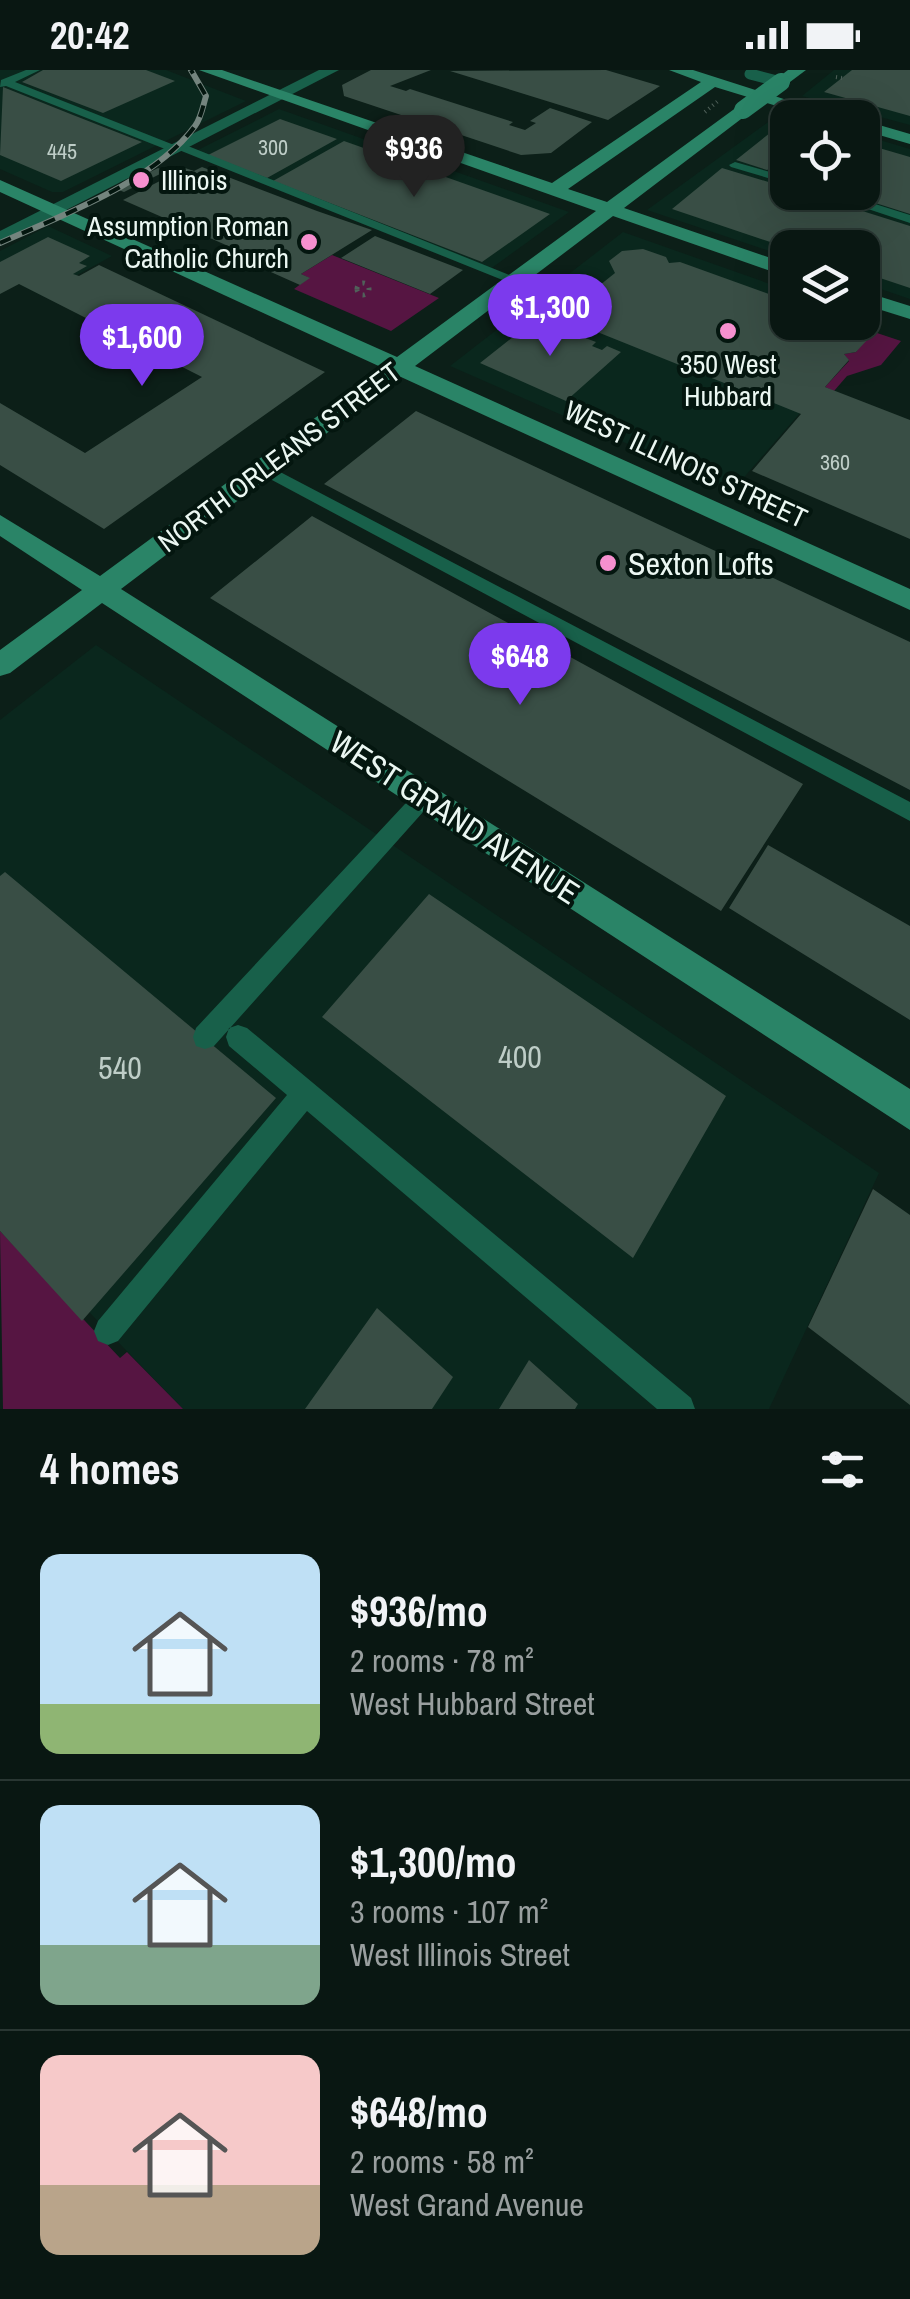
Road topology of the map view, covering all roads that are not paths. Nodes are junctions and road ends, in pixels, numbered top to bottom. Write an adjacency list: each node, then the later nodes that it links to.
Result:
1 (35, 70): 9 (lane)
2 (207, 70): 10 (main road)
3 (331, 70): 10 (street)
4 (677, 70): 7 (main road)
5 (737, 70): 8 (lane, bridge)
6 (798, 70): 8 (main road, NORTH ORLEANS STREET)
7 (718, 77): 11 (main road); 18 (main road)
8 (781, 82): 20 (main road, NORTH ORLEANS STREET, bridge)
9 (3, 83): 14 (lane)
10 (280, 95): 14 (street); 18 (main road)
11 (784, 100)
12 (880, 130): 13 (main road)
13 (910, 138)
14 (176, 148): 19 (street); 25 (lane)
15 (735, 165): 16 (lane)
16 (770, 173)
17 (0, 185): 19 (main road, WEST ILLINOIS STREET)
18 (554, 190): 20 (main road)
19 (57, 210): 23 (street); 28 (main road, WEST ILLINOIS STREET)
20 (611, 210): 24 (main road); 25 (main road, NORTH ORLEANS STREET)
21 (880, 210): 22 (lane)
22 (910, 219)
23 (0, 238)
24 (770, 265)
25 (515, 280): 28 (main road, NORTH ORLEANS STREET)
26 (880, 301): 27 (main road)
27 (907, 308)
28 (402, 366): 29 (main road, NORTH ORLEANS STREET); 32 (main road, WEST ILLINOIS STREET)
29 (263, 468): 31 (main road, NORTH ORLEANS STREET); 35 (lane)
30 (0, 524): 31 (main road, WEST GRAND AVENUE)
31 (100, 590): 33 (main road, NORTH ORLEANS STREET); 34 (main road, WEST GRAND AVENUE)
32 (910, 600)
33 (0, 665)
34 (425, 796): 37 (lane); 39 (main road, WEST GRAND AVENUE)
35 (910, 812)
36 (238, 1037): 38 (lane)
37 (204, 1038)
38 (306, 1093): 40 (lane); 41 (lane)
39 (910, 1111)
40 (108, 1331)
41 (680, 1409)

